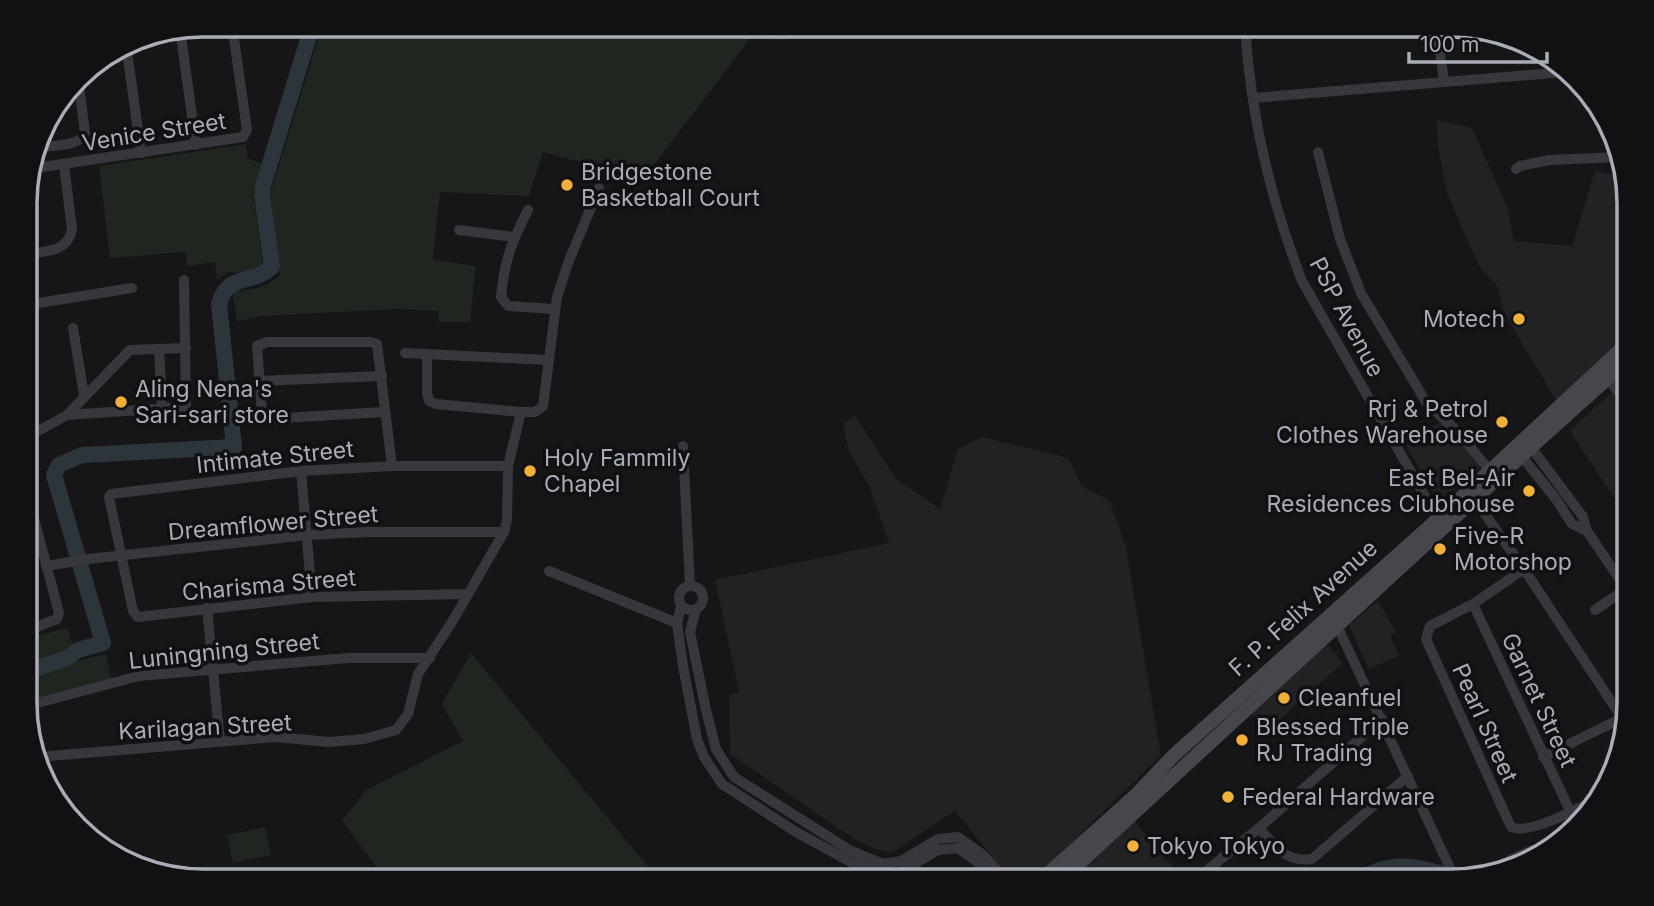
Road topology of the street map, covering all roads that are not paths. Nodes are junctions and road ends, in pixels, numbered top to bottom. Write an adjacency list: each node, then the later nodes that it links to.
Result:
1 (234, 37): 10 (street, Venice Street)
2 (1246, 37): 9 (street, PSP Avenue)
3 (1438, 37): 7 (street)
4 (181, 38): 10 (street)
5 (128, 55): 13 (street)
6 (1554, 73): 7 (street)
7 (1444, 81): 9 (street)
8 (80, 91): 11 (street)
9 (1253, 98): 52 (street, PSP Avenue)
10 (196, 145): 13 (street, Venice Street)
11 (47, 146)
12 (1318, 152): 50 (street)
13 (141, 153): 15 (street, Venice Street)
14 (1611, 157): 17 (street)
15 (64, 165): 16 (street, Venice Street); 22 (street)
16 (41, 168)
17 (1517, 169)
18 (599, 188): 26 (street)
19 (528, 210): 21 (street)
20 (459, 230): 21 (street)
21 (514, 237): 26 (street)
22 (37, 253)
23 (184, 280): 28 (street)
24 (132, 288): 25 (street)
25 (37, 304)
26 (554, 309): 33 (street)
27 (73, 328): 39 (street)
28 (186, 348): 29 (street); 40 (street)
29 (159, 349): 39 (street); 40 (street)
30 (405, 353): 31 (street)
31 (427, 354): 33 (street); 42 (street)
32 (1617, 357): 35 (main road, F. P. Felix Avenue)
33 (548, 360): 42 (street)
34 (1617, 366): 35 (main road, F. P. Felix Avenue)
35 (1604, 374): 38 (street); 46 (main road, F. P. Felix Avenue)
36 (382, 376): 37 (street); 37 (street); 41 (street)
37 (258, 382): 41 (street)
38 (1617, 391)
39 (84, 396): 43 (street)
40 (162, 409): 43 (street)
41 (384, 412): 47 (street)
42 (522, 412): 48 (street)
43 (67, 415): 44 (street)
44 (37, 431)
45 (683, 446): 61 (street)
46 (1522, 450): 50 (main road, F. P. Felix Avenue); 60 (street)
47 (392, 466): 48 (street, Intimate Street); 49 (street, Intimate Street)
48 (508, 466): 54 (street)
49 (301, 471): 55 (street); 56 (street, Intimate Street)
50 (1492, 475): 51 (main road, F. P. Felix Avenue)
51 (1471, 494): 52 (main road, F. P. Felix Avenue); 58 (street)
52 (1441, 523): 70 (main road, F. P. Felix Avenue)
53 (37, 529): 57 (street)
54 (504, 532): 55 (street, Dreamflower Street); 62 (street)
55 (308, 535): 56 (street, Dreamflower Street); 63 (street)
56 (122, 556): 57 (street, Dreamflower Street); 67 (street, Charisma Street)
57 (47, 566): 72 (street)
58 (1524, 569): 65 (street); 76 (street)
59 (549, 571): 71 (street)
60 (1617, 574)
61 (690, 585): 66 (street); 68 (street)
62 (468, 594): 63 (street, Charisma Street); 73 (street)
63 (312, 597): 67 (street, Charisma Street)
64 (1617, 597): 69 (street)
65 (1473, 604): 83 (street, Garnet Street); 86 (street, Pearl Street)
66 (681, 606): 68 (street); 71 (street)
67 (207, 608): 74 (street)
68 (696, 610): 80 (street)
69 (1595, 610)
70 (1334, 619): 77 (street); 94 (main road, F. P. Felix Avenue); 95 (main road, F. P. Felix Avenue)
71 (677, 623): 82 (street)
72 (37, 627)
73 (430, 658): 74 (street, Luningning Street); 79 (street, Karilagan Street)
74 (214, 670): 75 (street, Luningning Street); 79 (street)
75 (37, 703)
76 (1617, 710)
77 (1382, 719): 84 (street); 88 (street)
78 (1616, 725): 83 (street)
79 (220, 742): 81 (street, Karilagan Street)
80 (716, 749): 82 (street); 87 (street)
81 (46, 756)
82 (704, 757): 89 (street)
83 (1543, 757): 86 (street, Garnet Street)
84 (1408, 776): 88 (street); 97 (street)
85 (1580, 808): 86 (street)
86 (1570, 813)
87 (804, 821): 89 (street); 93 (street)
88 (1259, 828): 96 (street)
89 (796, 832): 90 (street)
90 (867, 869)
91 (906, 869): 92 (street)
92 (984, 869)
93 (996, 869)
94 (1053, 869)
95 (1072, 869)
96 (1209, 869)
97 (1450, 869)

